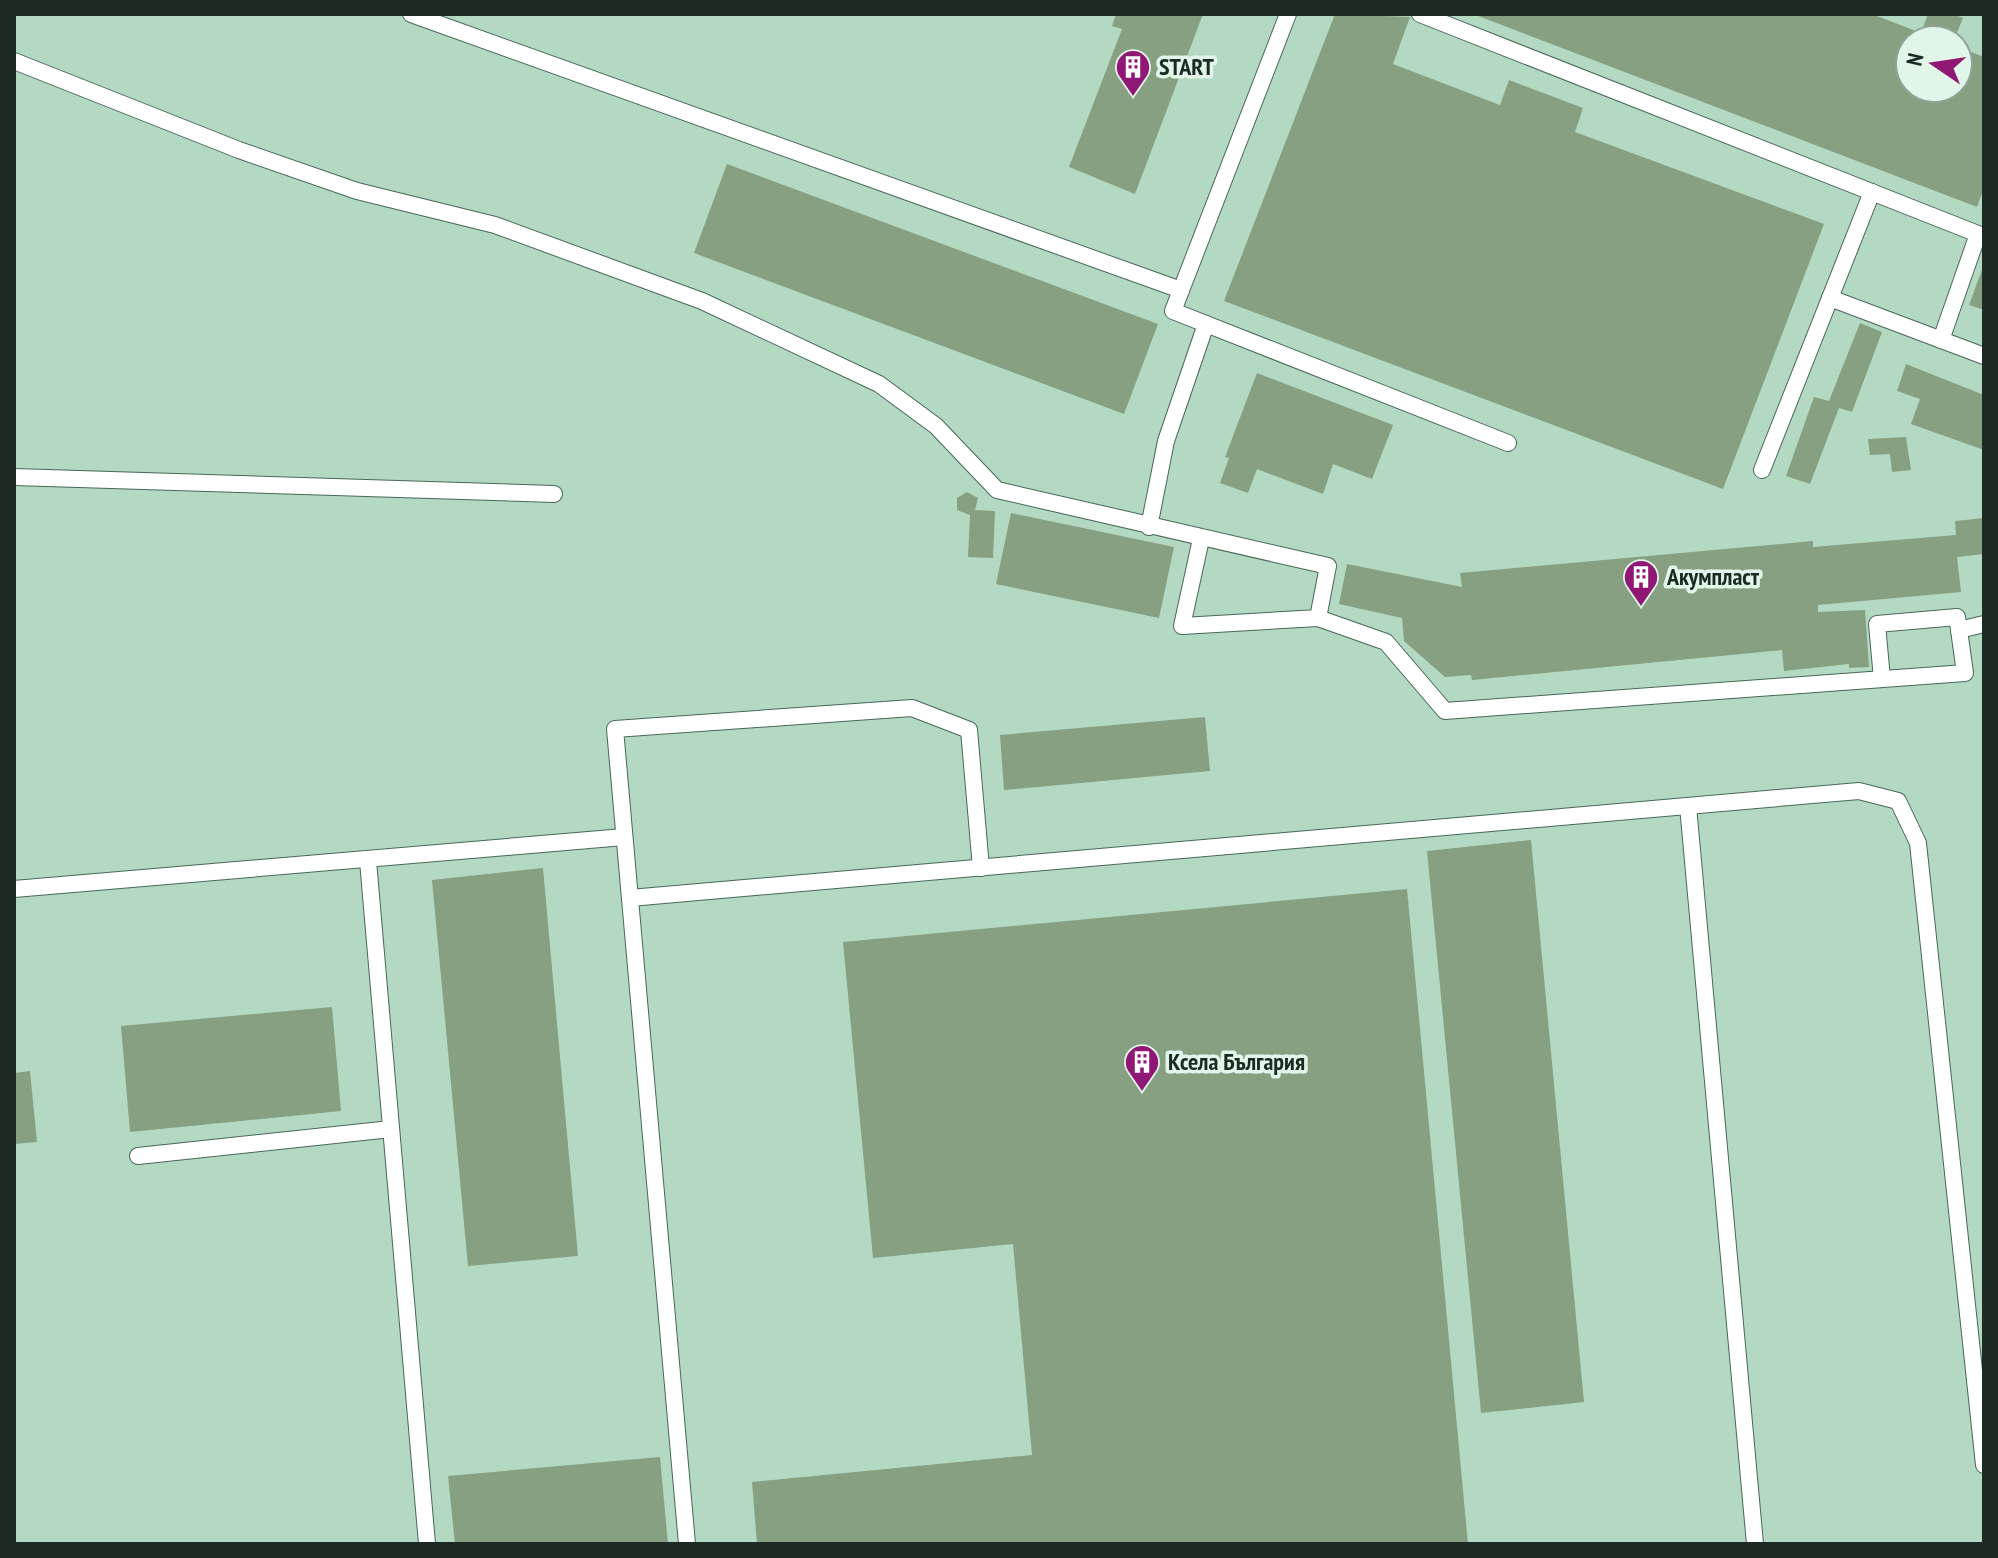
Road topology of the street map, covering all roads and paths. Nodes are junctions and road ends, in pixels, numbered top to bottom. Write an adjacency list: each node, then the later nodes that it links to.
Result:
1 (411, 14): 6 (lane)
2 (1288, 14): 6 (lane)
3 (1420, 14): 5 (lane)
4 (14, 61): 15 (lane)
5 (1872, 192): 7 (lane); 9 (lane)
6 (1181, 290): 8 (lane)
7 (1830, 298): 9 (lane); 12 (lane)
8 (1206, 324): 11 (lane); 15 (lane)
9 (1941, 340): 10 (lane)
10 (1984, 356)
11 (1508, 443)
12 (1762, 470)
13 (14, 477): 14 (lane)
14 (554, 494)
15 (1149, 527): 16 (lane)
16 (1201, 539): 17 (lane); 17 (lane)
17 (1318, 618): 20 (lane)
18 (1984, 624): 19 (lane)
19 (1959, 630): 20 (lane); 20 (lane)
20 (1882, 679)
21 (1688, 806): 24 (lane); 29 (lane); 32 (lane)
22 (624, 837): 23 (lane); 24 (lane); 26 (lane)
23 (368, 861): 25 (lane); 27 (lane)
24 (981, 868): 26 (lane)
25 (14, 889)
26 (630, 898): 31 (lane)
27 (391, 1129): 28 (lane); 30 (lane)
28 (138, 1156)
29 (1984, 1465)
30 (427, 1544)
31 (687, 1544)
32 (1755, 1544)

